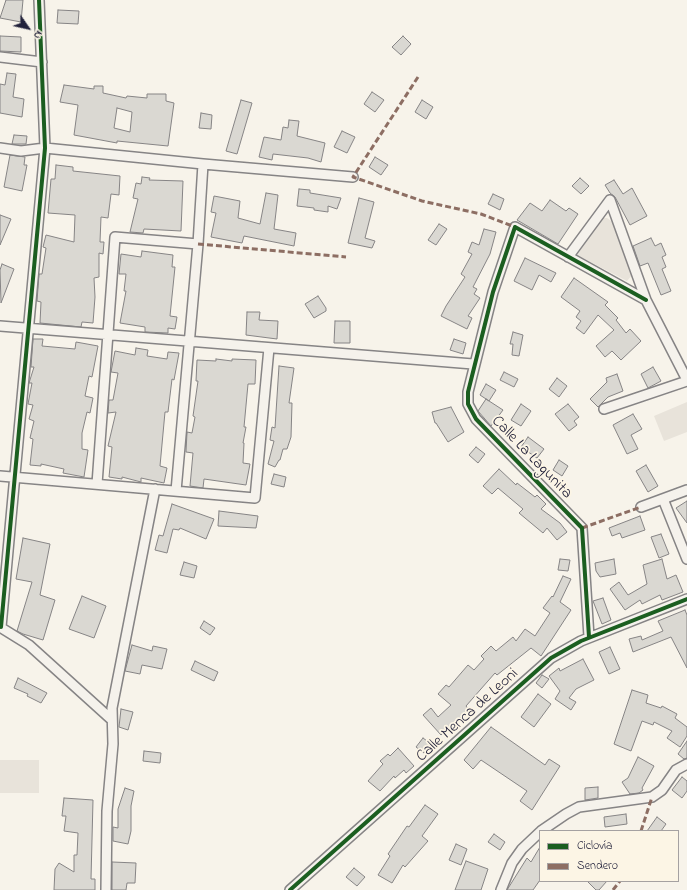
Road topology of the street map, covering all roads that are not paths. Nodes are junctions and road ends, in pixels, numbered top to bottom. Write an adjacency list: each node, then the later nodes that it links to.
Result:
1 (39, 0): 3 (street)
2 (0, 57): 3 (street)
3 (42, 62): 5 (street)
4 (0, 148): 5 (street)
5 (45, 148): 6 (street); 12 (street)
6 (202, 164): 7 (street); 8 (street)
7 (353, 177)
8 (198, 244): 13 (street); 14 (street)
9 (568, 257): 10 (street); 10 (street); 16 (street, Calle La Lagunita)
10 (646, 300): 17 (street)
11 (0, 326): 12 (street)
12 (28, 328): 13 (street); 20 (street)
13 (108, 334): 14 (street); 21 (street)
14 (189, 341): 15 (street); 24 (street)
15 (269, 348): 16 (street); 24 (street)
16 (473, 364): 30 (street, Calle La Lagunita)
17 (687, 380): 18 (street)
18 (604, 409)
19 (0, 476): 20 (street)
20 (15, 476): 21 (street); 29 (street)
21 (97, 484): 22 (street)
22 (156, 489): 24 (street); 31 (street)
23 (687, 490): 25 (street)
24 (176, 491)
25 (663, 499): 26 (street); 27 (street)
26 (641, 507)
27 (687, 559)
28 (687, 599): 30 (street, Calle Menca de Leoni)
29 (1, 627): 31 (street)
30 (589, 637): 36 (street, Calle Menca de Leoni)
31 (112, 720): 35 (street)
32 (687, 764): 33 (street)
33 (544, 830)
34 (539, 834): 37 (street)
35 (106, 890)
36 (290, 890)
37 (501, 890)

